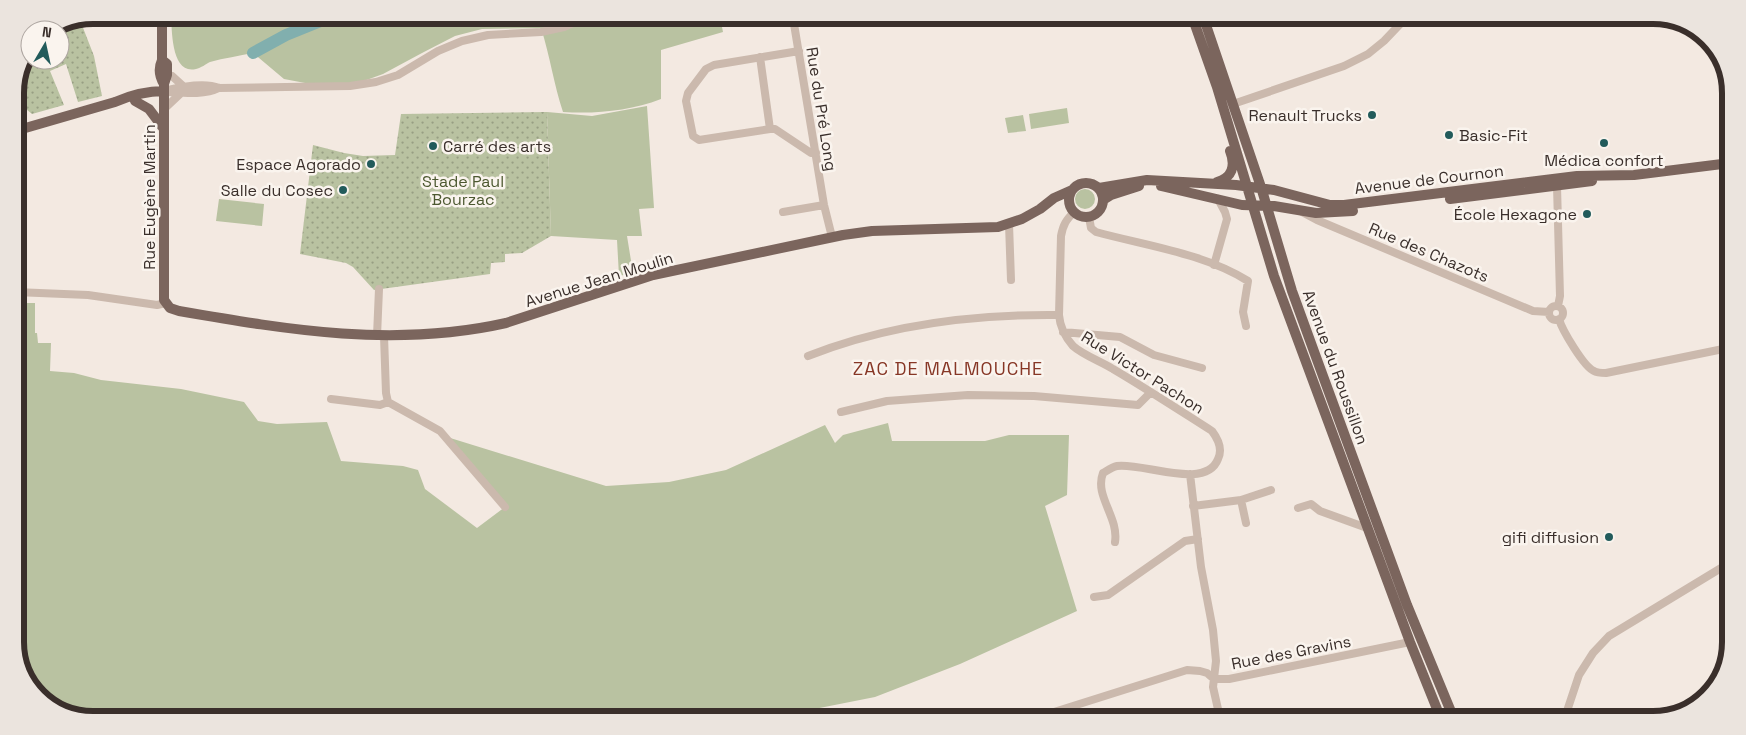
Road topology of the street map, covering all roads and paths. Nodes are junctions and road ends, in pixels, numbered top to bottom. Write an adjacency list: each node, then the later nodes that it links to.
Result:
1 (162, 24): 10 (main road, Rue Eugène Martin)
2 (571, 24): 11 (street)
3 (794, 24): 8 (street, Rue du Pré Long)
4 (1199, 24): 19 (main road)
5 (1200, 24): 19 (main road, Avenue du Roussillon)
6 (1201, 24): 14 (main road, Avenue du Roussillon)
7 (1400, 24): 14 (street)
8 (798, 51): 9 (street); 20 (street, Rue du Pré Long)
9 (760, 57): 18 (street); 18 (street)
10 (165, 83): 11 (street); 11 (street); 12 (main road); 13 (main road); 15 (main road, Rue Eugène Martin)
11 (182, 90): 15 (street)
12 (135, 101): 13 (main road); 17 (main road)
13 (116, 102): 16 (main road)
14 (1233, 104): 26 (main road, Avenue du Roussillon)
15 (164, 109): 17 (main road, Rue Eugène Martin)
16 (24, 128)
17 (164, 129): 47 (main road, Rue Eugène Martin)
18 (770, 129): 20 (street)
19 (1233, 151): 24 (main road); 25 (main road, Avenue du Roussillon)
20 (816, 153): 31 (street, Rue du Pré Long)
21 (1722, 166): 23 (main road, Avenue de Cournon)
22 (1722, 166): 23 (main road, Avenue de Cournon)
23 (1554, 182): 38 (main road, Avenue de Cournon); 48 (street)
24 (1210, 184): 25 (main road); 27 (main road)
25 (1247, 186): 26 (main road, Avenue de Cournon); 32 (main road, Avenue du Roussillon)
26 (1260, 187): 33 (main road, Avenue du Roussillon); 38 (main road, Avenue de Cournon)
27 (1099, 188): 28 (main road); 29 (main road)
28 (1072, 190): 34 (main road, Avenue Jean Moulin); 35 (main road)
29 (1103, 200): 30 (main road); 39 (main road)
30 (1218, 200): 32 (main road); 43 (street)
31 (824, 205): 37 (street); 42 (street, Rue du Pré Long)
32 (1252, 206): 33 (main road, Avenue de Cournon); 69 (main road, Avenue du Roussillon)
33 (1266, 206): 36 (main road, Avenue de Cournon); 41 (main road, Avenue du Roussillon)
34 (1040, 209): 35 (main road, Avenue Jean Moulin); 40 (main road, Avenue Jean Moulin)
35 (1072, 209): 39 (main road); 50 (street, Rue Victor Pachon)
36 (1300, 211): 38 (main road, Avenue de Cournon); 41 (main road)
37 (784, 212)
38 (1317, 212): 49 (street, Rue des Chazots)
39 (1090, 217): 43 (street)
40 (1009, 224): 42 (main road, Avenue Jean Moulin); 44 (street)
41 (1272, 228): 79 (main road, Avenue du Roussillon)
42 (832, 237): 54 (main road, Avenue Jean Moulin)
43 (1214, 265): 52 (street)
44 (1011, 280)
45 (379, 289): 54 (street)
46 (24, 292): 47 (street)
47 (166, 303): 54 (main road, Avenue Jean Moulin)
48 (1558, 306): 49 (street); 51 (street)
49 (1549, 312): 51 (street)
50 (1059, 315): 53 (street, Rue Victor Pachon); 56 (street)
51 (1559, 319): 55 (street)
52 (1246, 326)
53 (1063, 332): 57 (street); 58 (street, Rue Victor Pachon)
54 (380, 336): 60 (street)
55 (1722, 349)
56 (808, 356)
57 (1202, 368)
58 (1150, 393): 61 (street); 62 (street, Rue Victor Pachon)
59 (331, 399): 60 (street)
60 (388, 402): 66 (street)
61 (842, 412)
62 (1190, 474): 65 (street); 71 (street)
63 (1271, 490): 64 (street)
64 (1241, 500): 65 (street); 68 (street)
65 (1193, 506): 70 (street)
66 (505, 507)
67 (1298, 508): 69 (street)
68 (1246, 524)
69 (1367, 528): 74 (main road, Avenue du Roussillon)
70 (1198, 539): 73 (street); 75 (street)
71 (1115, 542)
72 (1722, 567): 80 (street)
73 (1094, 597)
74 (1410, 642): 75 (street, Rue des Gravins); 78 (main road, Avenue du Roussillon)
75 (1214, 679): 76 (street, Rue des Gravins); 77 (street)
76 (1068, 711)
77 (1218, 711)
78 (1438, 711)
79 (1451, 711)
80 (1567, 711)

